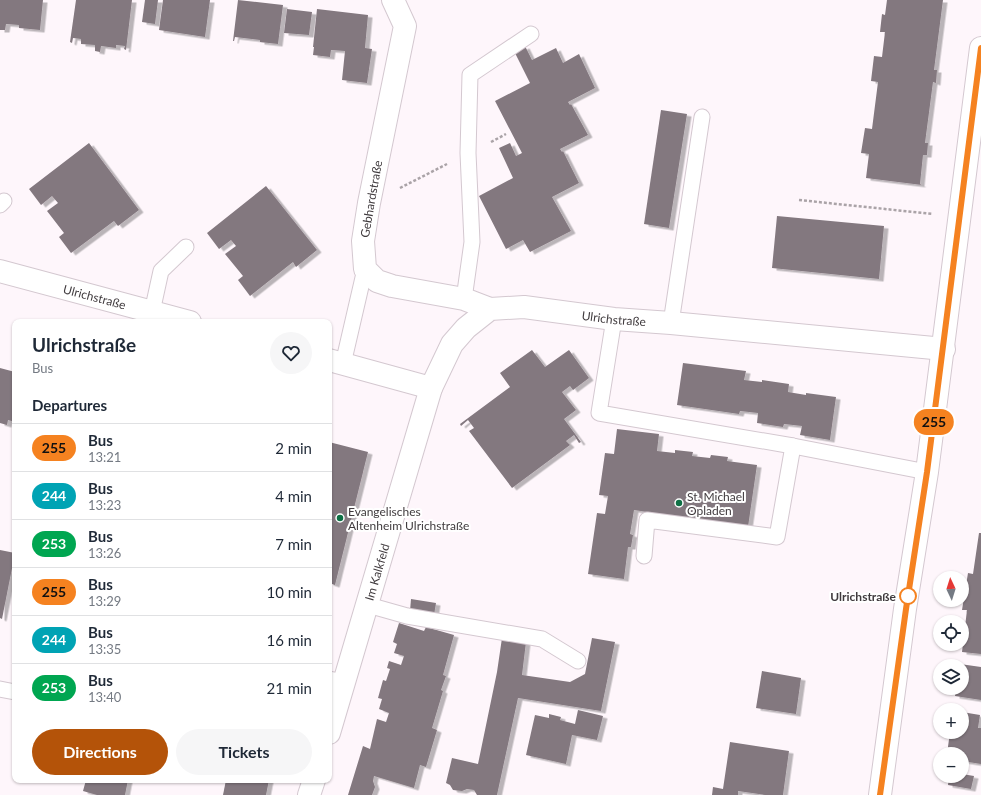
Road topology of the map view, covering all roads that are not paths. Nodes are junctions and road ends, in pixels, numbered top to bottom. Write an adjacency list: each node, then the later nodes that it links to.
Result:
1 (393, 0): 6 (street, Gebhardstraße)
2 (531, 34): 8 (lane)
3 (981, 48): 14 (street)
4 (702, 117): 13 (lane)
5 (186, 248): 10 (lane)
6 (365, 269): 8 (street); 15 (lane)
7 (0, 271): 10 (street, Ulrichstraße)
8 (464, 299): 9 (street)
9 (490, 309): 12 (street, Ulrichstraße); 16 (street)
10 (152, 312): 11 (street, Ulrichstraße)
11 (179, 319)
12 (614, 319): 13 (street, Ulrichstraße); 17 (lane)
13 (671, 323): 14 (street, Ulrichstraße)
14 (944, 349): 18 (street)
15 (336, 362): 16 (street)
16 (431, 388): 20 (street, Im Kalkfeld)
17 (793, 446): 18 (lane); 19 (lane)
18 (927, 472): 28 (street)
19 (644, 556)
20 (368, 605): 21 (lane); 22 (street, Im Kalkfeld)
21 (578, 661)
22 (337, 680): 25 (street, Im Kalkfeld)
23 (0, 689): 24 (lane)
24 (12, 691)
25 (332, 713)
26 (313, 783): 27 (street)
27 (309, 795)
28 (880, 795)

